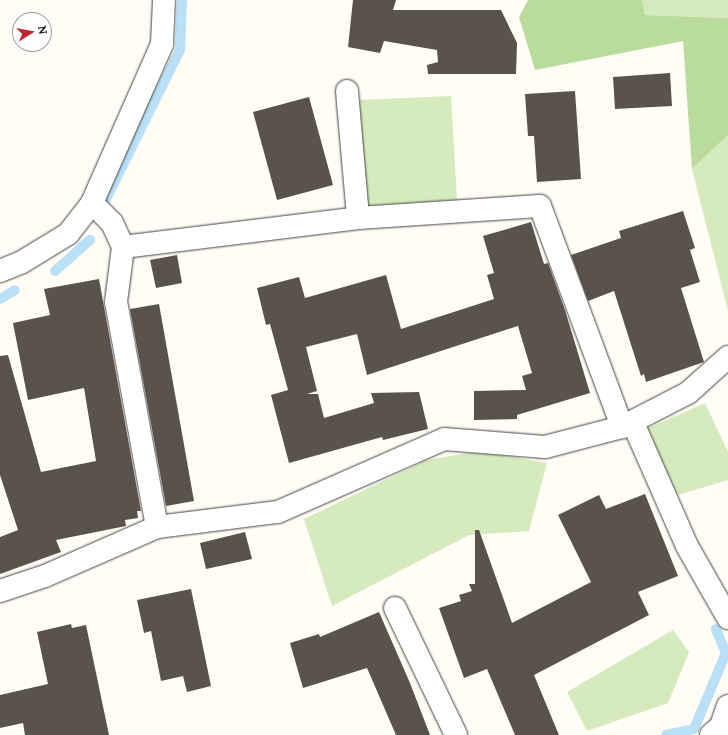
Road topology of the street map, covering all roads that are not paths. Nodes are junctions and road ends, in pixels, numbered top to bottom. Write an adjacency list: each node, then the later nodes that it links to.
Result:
1 (164, 0): 3 (street)
2 (347, 91): 4 (street)
3 (92, 203): 5 (street); 6 (street)
4 (358, 218): 5 (street); 8 (street)
5 (123, 247): 9 (street)
6 (0, 272)
7 (728, 357): 8 (street)
8 (628, 425): 9 (street); 12 (street)
9 (157, 528): 10 (street)
10 (0, 591)
11 (395, 608): 14 (street)
12 (728, 618)
13 (728, 706): 15 (street)
14 (456, 735)
15 (711, 735)

